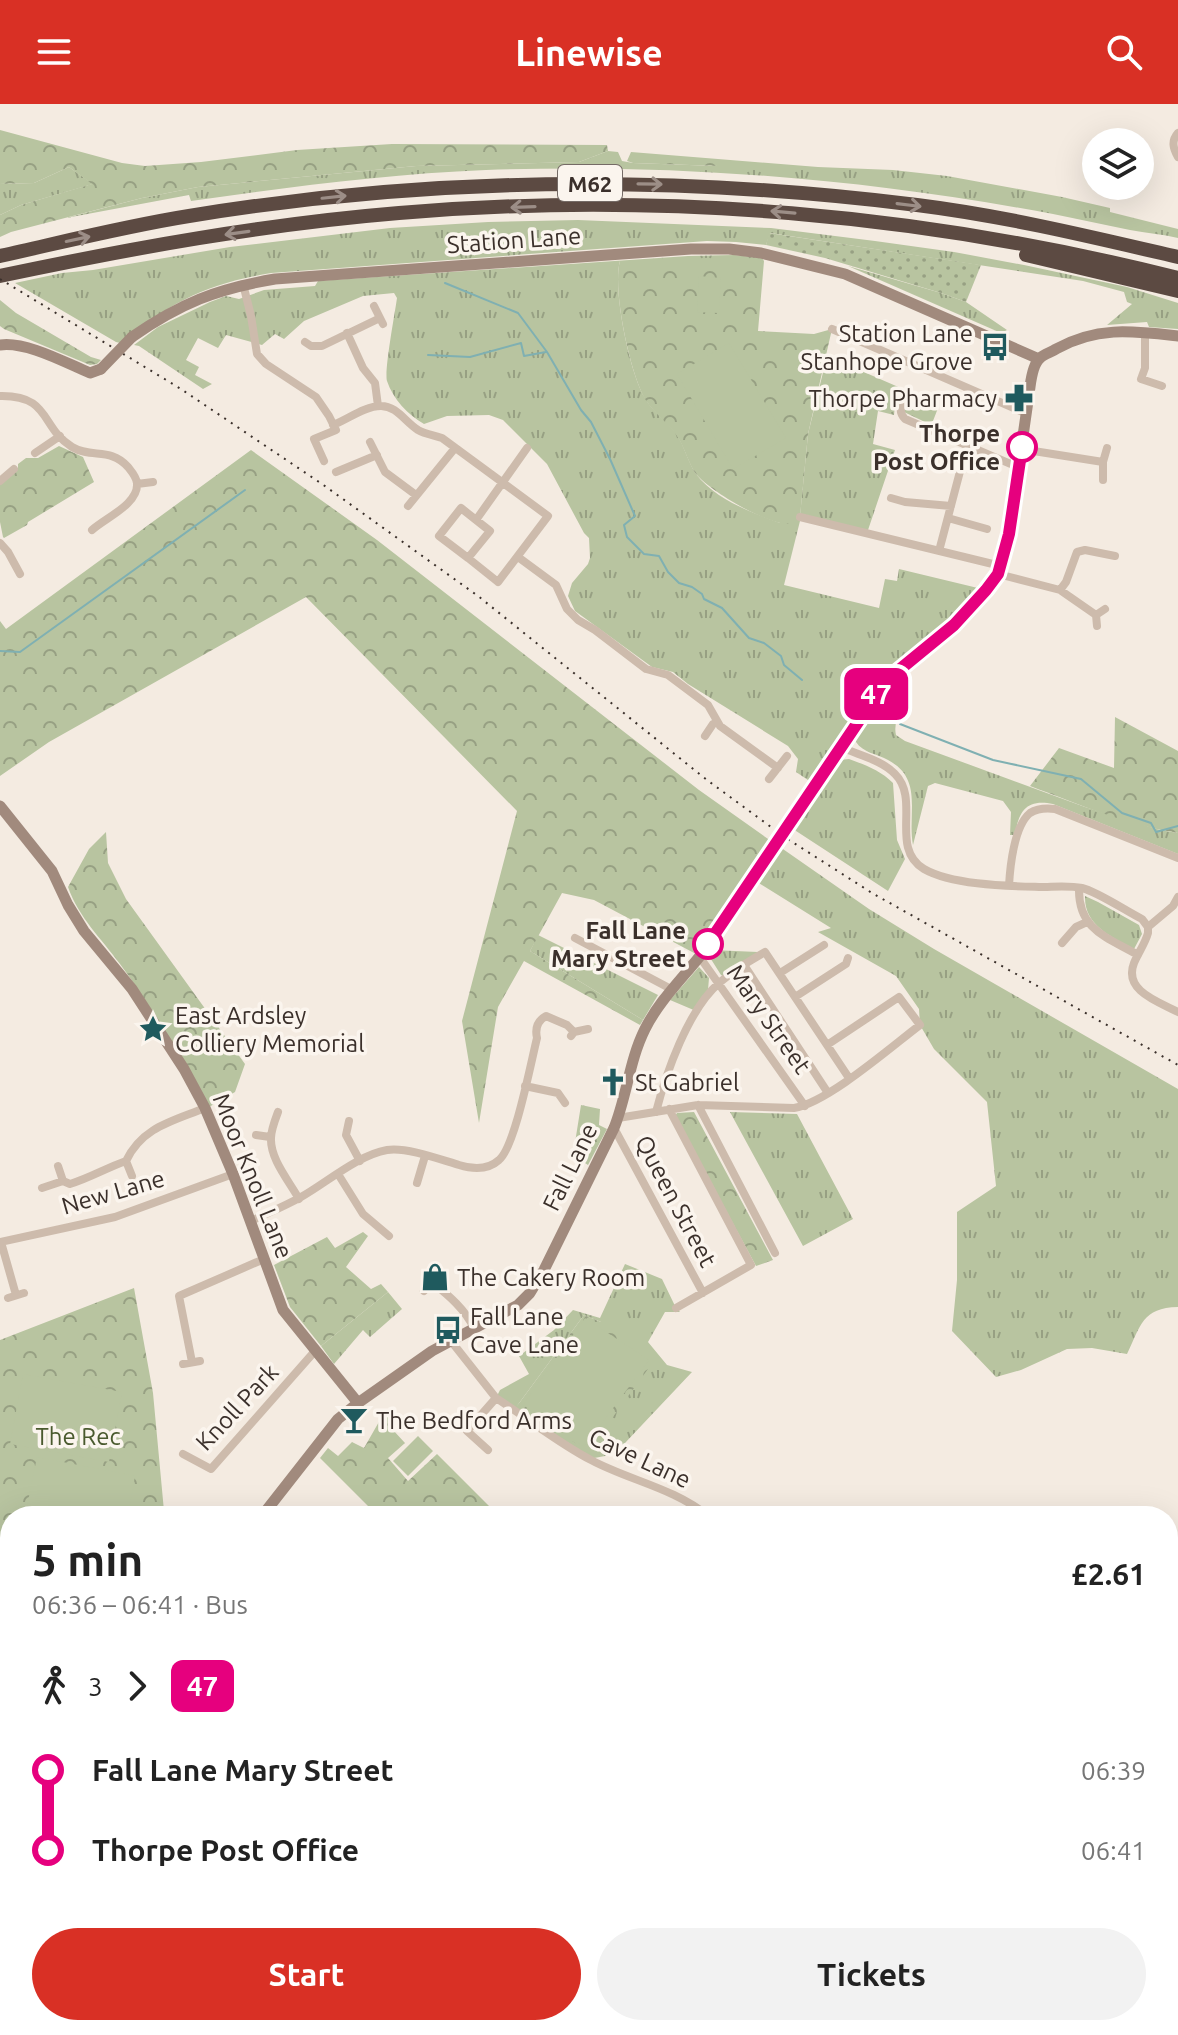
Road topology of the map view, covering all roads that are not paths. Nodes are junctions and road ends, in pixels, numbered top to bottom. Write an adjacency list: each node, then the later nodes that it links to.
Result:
1 (1178, 133): 2 (street)
2 (1178, 157)
3 (861, 220): 6 (highway, M62, one-way to 6); 7 (highway, M62); 9 (highway)
4 (1, 255): 5 (highway, M62, one-way to 5)
5 (1178, 257)
6 (0, 276)
7 (1178, 278)
8 (243, 284): 16 (street, Station Lane, bridge); 17 (street, Station Lane); 23 (street)
9 (1178, 291)
10 (374, 306): 13 (street)
11 (832, 329): 22 (street)
12 (1145, 332): 14 (street); 17 (street); 18 (street)
13 (347, 333): 15 (street); 21 (street)
14 (1178, 336)
15 (305, 343)
16 (2, 344)
17 (1039, 359): 22 (street)
18 (1162, 386)
19 (908, 391): 26 (street)
20 (0, 396): 24 (street)
21 (378, 406): 23 (street); 27 (street)
22 (1025, 413): 30 (street)
23 (335, 427): 33 (street)
24 (60, 436): 31 (street); 42 (street)
25 (370, 442): 32 (street)
26 (967, 445): 35 (street); 46 (street)
27 (455, 448): 41 (street); 43 (street)
28 (527, 448): 41 (street)
29 (1107, 448): 34 (street)
30 (1021, 449): 34 (street); 35 (street)
31 (35, 453)
32 (377, 455): 37 (street); 43 (street)
33 (324, 461)
34 (1103, 462): 38 (street)
35 (1018, 467): 57 (street)
36 (14, 469): 39 (street)
37 (336, 472)
38 (1103, 480)
39 (0, 481)
40 (153, 482): 42 (street)
41 (502, 483): 49 (street); 55 (street)
42 (137, 484): 51 (street)
43 (416, 495): 45 (street)
44 (891, 498): 46 (street)
45 (408, 506)
46 (951, 506): 48 (street)
47 (800, 517): 53 (street)
48 (948, 518): 50 (street); 53 (street)
49 (476, 520): 56 (street); 56 (street)
50 (987, 529)
51 (92, 530)
52 (0, 543): 58 (street)
53 (939, 551): 57 (street)
54 (1115, 555): 59 (street)
55 (518, 557): 56 (street); 63 (street)
56 (468, 558)
57 (1000, 570): 59 (street); 65 (street, Fall Lane)
58 (20, 574)
59 (1060, 590): 61 (street)
60 (1105, 609): 61 (street)
61 (1096, 615): 62 (street)
62 (1097, 626)
63 (717, 722): 64 (street); 67 (street)
64 (705, 736)
65 (841, 747): 71 (street); 79 (street, Fall Lane, bridge)
66 (787, 756): 67 (street)
67 (778, 768): 68 (street)
68 (769, 779)
69 (0, 806): 98 (street, Moor Knoll Lane)
70 (1178, 858): 71 (street)
71 (1009, 886): 72 (street)
72 (1079, 888): 74 (street); 75 (street)
73 (1178, 897): 75 (street)
74 (1087, 922): 77 (street); 81 (street)
75 (1148, 927): 81 (street)
76 (575, 938): 85 (street)
77 (1062, 943)
78 (824, 945): 83 (street)
79 (699, 956): 84 (street, Mary Street); 85 (street, Fall Lane)
80 (848, 958): 86 (street)
81 (1136, 958): 87 (street)
82 (744, 965): 83 (street); 84 (street); 94 (street)
83 (780, 973): 86 (street)
84 (719, 983): 97 (street, Mary Street); 101 (street)
85 (671, 989): 103 (street, Fall Lane)
86 (795, 997): 89 (street)
87 (1178, 1012)
88 (588, 1029): 92 (street)
89 (827, 1045): 90 (street); 90 (street)
90 (849, 1078): 94 (street)
91 (564, 1082): 93 (street)
92 (525, 1086): 93 (street); 106 (street)
93 (558, 1093): 95 (street)
94 (828, 1093): 97 (street)
95 (565, 1103)
96 (698, 1105): 97 (street); 99 (street); 120 (street)
97 (805, 1106)
98 (205, 1108): 107 (street); 110 (street, Moor Knoll Lane)
99 (669, 1109): 101 (street); 125 (street)
100 (278, 1112): 105 (street)
101 (656, 1112): 103 (street)
102 (349, 1121): 108 (street)
103 (616, 1123): 125 (street, Queen Street); 128 (street, Fall Lane)
104 (256, 1135): 105 (street)
105 (270, 1137): 116 (street)
106 (425, 1156): 108 (street); 114 (street)
107 (126, 1161): 112 (street); 113 (street)
108 (360, 1161): 111 (street)
109 (58, 1166): 113 (street)
110 (233, 1174): 117 (street, Moor Knoll Lane); 119 (street, New Lane)
111 (338, 1174): 116 (street); 118 (street)
112 (132, 1176)
113 (63, 1181): 115 (street)
114 (417, 1183)
115 (42, 1188)
116 (299, 1199): 117 (street)
117 (251, 1221): 121 (street, Moor Knoll Lane)
118 (389, 1236)
119 (1, 1242): 126 (street, New Lane)
120 (775, 1253)
121 (264, 1259): 130 (street, Moor Knoll Lane); 131 (street)
122 (439, 1272): 123 (street)
123 (432, 1282): 124 (street); 128 (street)
124 (424, 1291)
125 (703, 1293): 127 (street)
126 (16, 1295)
127 (676, 1308)
128 (474, 1328): 129 (street, Fall Lane)
129 (451, 1341): 132 (street, Cave Lane); 133 (street, Fall Lane)
130 (315, 1351): 133 (street, Moor Knoll Lane); 135 (street, Knoll Park)
131 (192, 1362)
132 (496, 1398): 134 (street); 137 (street, Cave Lane)
133 (358, 1403): 136 (street, Fall Lane)
134 (488, 1450)
135 (183, 1454)
136 (270, 1506)
137 (694, 1506)

